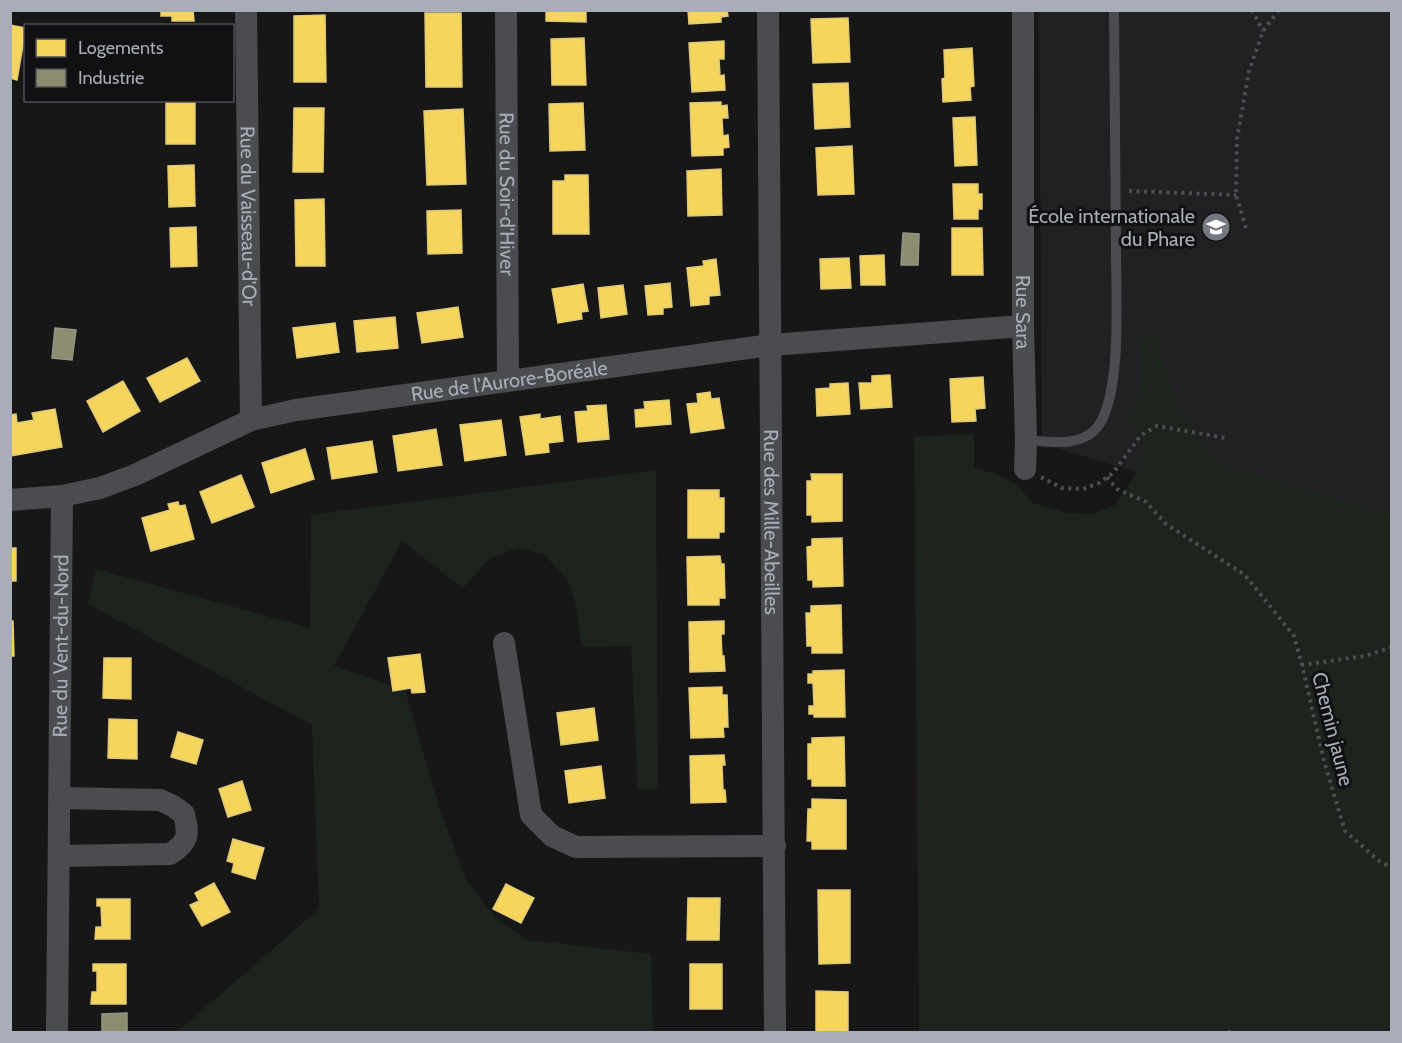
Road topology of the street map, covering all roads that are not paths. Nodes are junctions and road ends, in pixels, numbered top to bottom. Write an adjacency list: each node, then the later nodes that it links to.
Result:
1 (246, 10): 9 (street, Rue du Vaisseau-d'Or)
2 (506, 10): 8 (street, Rue du Soir-d'Hiver)
3 (768, 10): 7 (street, Rue des Mille-Abeilles)
4 (1023, 10): 6 (street, Rue Sara)
5 (1114, 10): 10 (lane)
6 (1023, 326): 7 (street, Rue de l'Aurore-Boréale); 10 (street, Rue Sara)
7 (771, 345): 8 (street, Rue de l'Aurore-Boréale); 16 (street, Rue des Mille-Abeilles)
8 (508, 380): 9 (street, Rue de l'Aurore-Boréale)
9 (251, 420): 12 (street, Rue de l'Aurore-Boréale)
10 (1026, 440): 11 (street, Rue Sara)
11 (1025, 469)
12 (62, 496): 13 (street, Rue de l'Aurore-Boréale); 15 (street, Rue du Vent-du-Nord)
13 (10, 500)
14 (504, 643): 16 (street)
15 (60, 798): 17 (street, Rue du Vent-du-Nord); 17 (street)
16 (774, 846): 19 (street, Rue des Mille-Abeilles)
17 (59, 856): 18 (street, Rue du Vent-du-Nord)
18 (57, 1032)
19 (775, 1032)

